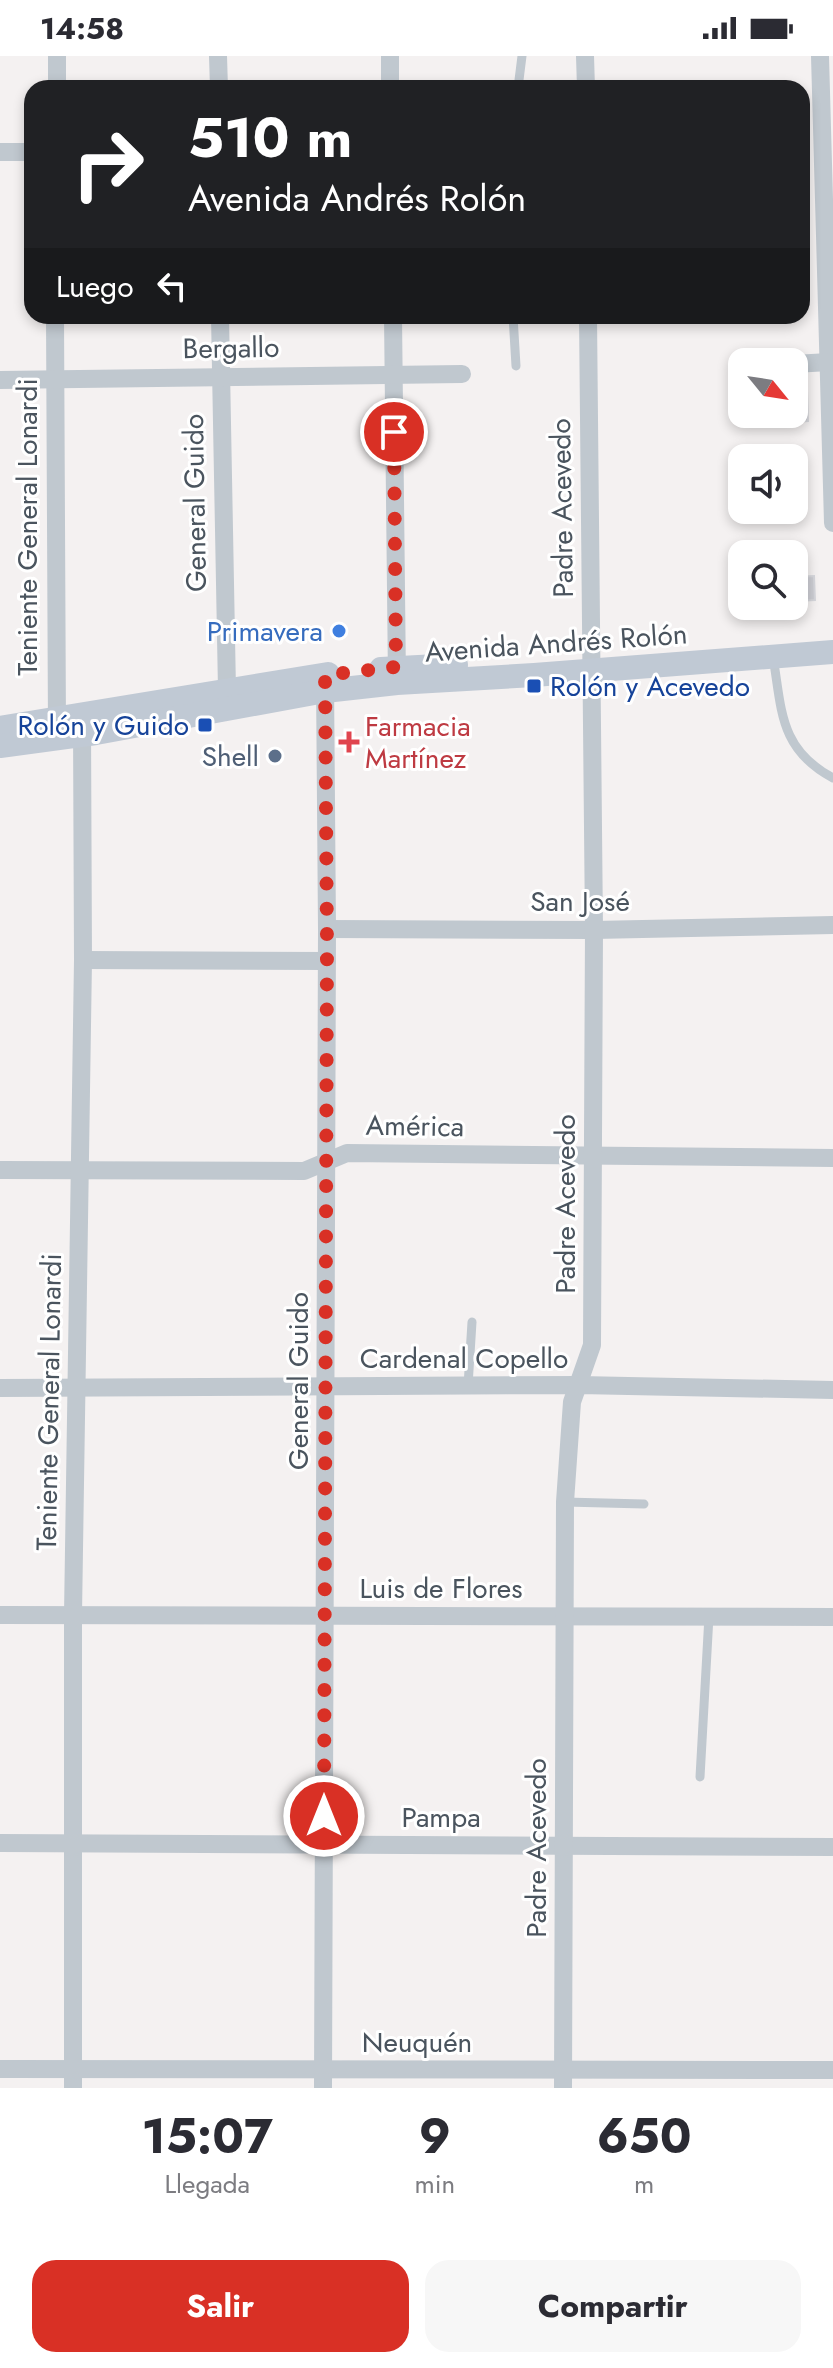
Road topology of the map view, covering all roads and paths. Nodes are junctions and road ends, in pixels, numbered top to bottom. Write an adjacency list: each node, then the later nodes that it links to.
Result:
1 (57, 56): 7 (street)
2 (218, 56): 8 (street)
3 (390, 56): 9 (street)
4 (522, 56): 10 (lane)
5 (585, 56): 11 (street)
6 (820, 56): 19 (street)
7 (57, 80)
8 (219, 80)
9 (390, 80)
10 (519, 80)
11 (586, 80)
12 (0, 152): 13 (street)
13 (24, 152)
14 (55, 324): 25 (street, Teniente General Lonardi)
15 (220, 324): 24 (street, General Guido)
16 (393, 324): 22 (street)
17 (513, 324): 21 (lane)
18 (588, 324): 31 (street, Padre Acevedo)
19 (829, 362): 20 (street); 27 (street)
20 (808, 363)
21 (516, 366)
22 (393, 373): 23 (street, Bergallo); 24 (street, Bergallo); 32 (street)
23 (462, 374)
24 (220, 376): 25 (street, Bergallo); 34 (street, General Guido)
25 (54, 378): 26 (street, Bergallo); 35 (street, Teniente General Lonardi)
26 (0, 380)
27 (833, 523)
28 (833, 638): 31 (main road, Avenida Andrés Rolón)
29 (833, 652): 30 (main road, Avenida Andrés Rolón)
30 (773, 657): 31 (main road, Avenida Andrés Rolón); 38 (lane)
31 (592, 664): 32 (main road, Avenida Andrés Rolón); 41 (street, Padre Acevedo)
32 (396, 675): 33 (main road, Avenida Andrés Rolón)
33 (325, 683): 34 (main road, Avenida Andrés Rolón); 35 (main road, Avenida Andrés Rolón); 40 (street, General Guido)
34 (227, 690): 35 (main road, Avenida Andrés Rolón)
35 (70, 727): 36 (main road, Avenida Andrés Rolón); 37 (main road, Avenida Andrés Rolón); 42 (street, Teniente General Lonardi)
36 (0, 728)
37 (0, 746)
38 (833, 778)
39 (833, 925): 41 (street, San José)
40 (327, 929): 41 (street, San José); 43 (street, General Guido)
41 (594, 930): 44 (street, Padre Acevedo)
42 (83, 960): 43 (street); 48 (street, Teniente General Lonardi)
43 (327, 961): 46 (street, General Guido)
44 (594, 1156): 45 (street, América); 46 (street, América); 50 (street, Padre Acevedo)
45 (833, 1158)
46 (326, 1161): 48 (street, América); 52 (street, General Guido)
47 (0, 1170): 48 (street, América)
48 (81, 1170): 54 (street, Teniente General Lonardi)
49 (472, 1322): 51 (lane)
50 (579, 1385): 51 (street, Cardenal Copello); 55 (street, Cardenal Copello); 56 (street, Padre Acevedo)
51 (468, 1386): 52 (street, Cardenal Copello)
52 (325, 1387): 54 (street, Cardenal Copello); 60 (street, General Guido)
53 (0, 1388): 54 (street, Cardenal Copello)
54 (76, 1388): 59 (street, Teniente General Lonardi)
55 (833, 1390)
56 (565, 1502): 57 (lane); 61 (street, Padre Acevedo)
57 (644, 1504)
58 (0, 1615): 59 (street, Luis de Flores)
59 (73, 1615): 60 (street, Luis de Flores); 66 (street, Teniente General Lonardi)
60 (325, 1616): 61 (street, Luis de Flores); 67 (street, General Guido)
61 (565, 1616): 62 (street, Luis de Flores); 68 (street, Padre Acevedo)
62 (709, 1616): 63 (street, Luis de Flores); 64 (lane)
63 (833, 1617)
64 (700, 1777)
65 (0, 1843): 66 (street, Pampa)
66 (73, 1843): 67 (street, Pampa); 72 (street, Teniente General Lonardi)
67 (324, 1844): 68 (street, Pampa); 73 (street, General Guido)
68 (564, 1846): 69 (street, Pampa); 74 (street, Padre Acevedo)
69 (833, 1847)
70 (0, 2069): 72 (street, Neuquén)
71 (833, 2070): 74 (street, Neuquén)
72 (73, 2079): 73 (street, Neuquén)
73 (323, 2079): 74 (street, Neuquén)
74 (563, 2079)

